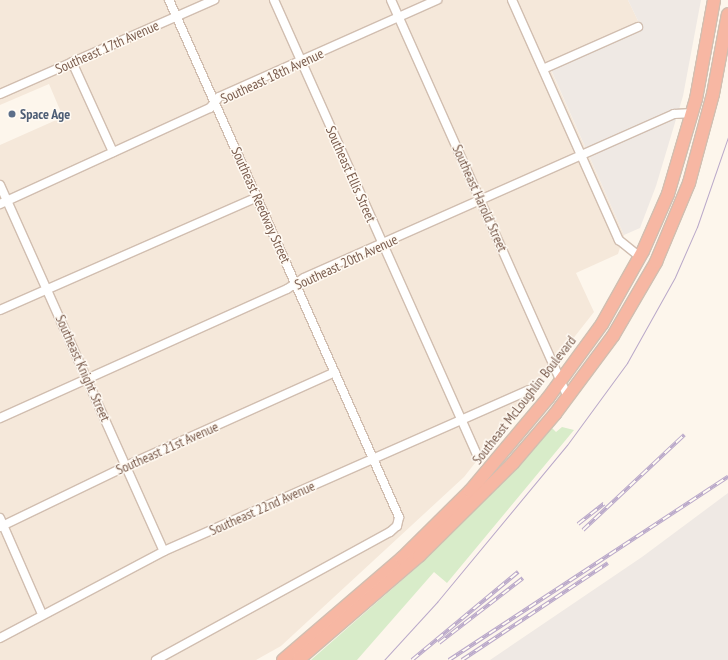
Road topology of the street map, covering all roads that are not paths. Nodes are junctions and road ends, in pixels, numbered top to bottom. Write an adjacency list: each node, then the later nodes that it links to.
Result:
1 (169, 0): 9 (street, Southeast Reedway Street)
2 (214, 0): 9 (street, Southeast 17th Avenue)
3 (274, 0): 13 (street, Southeast Ellis Street)
4 (391, 0): 10 (street, Southeast Harold Street)
5 (437, 0): 10 (street, Southeast 18th Avenue)
6 (512, 0): 14 (street)
7 (714, 0): 17 (highway, Southeast McLoughlin Boulevard)
8 (728, 14): 33 (highway, Southeast McLoughlin Boulevard)
9 (176, 16): 12 (street, Southeast 17th Avenue); 16 (street, Southeast Reedway Street)
10 (399, 18): 13 (street, Southeast 18th Avenue); 22 (street, Southeast Harold Street)
11 (638, 27): 14 (street)
12 (72, 62): 15 (street, Southeast 17th Avenue); 18 (street)
13 (302, 62): 16 (street, Southeast 18th Avenue); 24 (street, Southeast Ellis Street)
14 (543, 69): 19 (street)
15 (0, 94)
16 (214, 103): 18 (street, Southeast 18th Avenue); 21 (street, Southeast Reedway Street)
17 (693, 113): 19 (street, Southeast 20th Avenue); 25 (highway, Southeast McLoughlin Boulevard)
18 (113, 152): 23 (street, Southeast 18th Avenue)
19 (582, 156): 22 (street, Southeast 20th Avenue); 25 (street)
20 (0, 185): 23 (street, Southeast Knight Street)
21 (257, 197): 26 (street, Southeast Reedway Street); 27 (street)
22 (481, 201): 24 (street, Southeast 20th Avenue); 31 (street, Southeast Harold Street)
23 (3, 202): 27 (street, Southeast Knight Street)
24 (383, 245): 26 (street, Southeast 20th Avenue); 35 (street, Southeast Ellis Street)
25 (640, 257): 31 (highway, Southeast McLoughlin Boulevard)
26 (296, 284): 29 (street, Southeast Reedway Street); 30 (street, Southeast 20th Avenue)
27 (48, 291): 28 (street); 30 (street, Southeast Knight Street)
28 (0, 310)
29 (335, 372): 37 (street, Southeast Reedway Street); 38 (street, Southeast 21st Avenue)
30 (88, 380): 34 (street, Southeast 20th Avenue); 38 (street, Southeast Knight Street)
31 (561, 381): 33 (street, Southeast Harold Street); 44 (highway, Southeast McLoughlin Boulevard)
32 (530, 390): 35 (street, Southeast 22nd Avenue)
33 (568, 397): 45 (highway, Southeast McLoughlin Boulevard)
34 (0, 418)
35 (462, 420): 36 (street, Southeast Ellis Street); 37 (street, Southeast 22nd Avenue)
36 (478, 457)
37 (374, 459): 40 (street, Southeast 22nd Avenue); 43 (street, Southeast Reedway Street)
38 (126, 466): 39 (street, Southeast 21st Avenue); 40 (street, Southeast Knight Street)
39 (1, 523): 41 (street)
40 (164, 551): 41 (street, Southeast 22nd Avenue)
41 (42, 614): 42 (street, Southeast 22nd Avenue)
42 (0, 638)
43 (156, 660)
44 (283, 660)
45 (298, 660)

